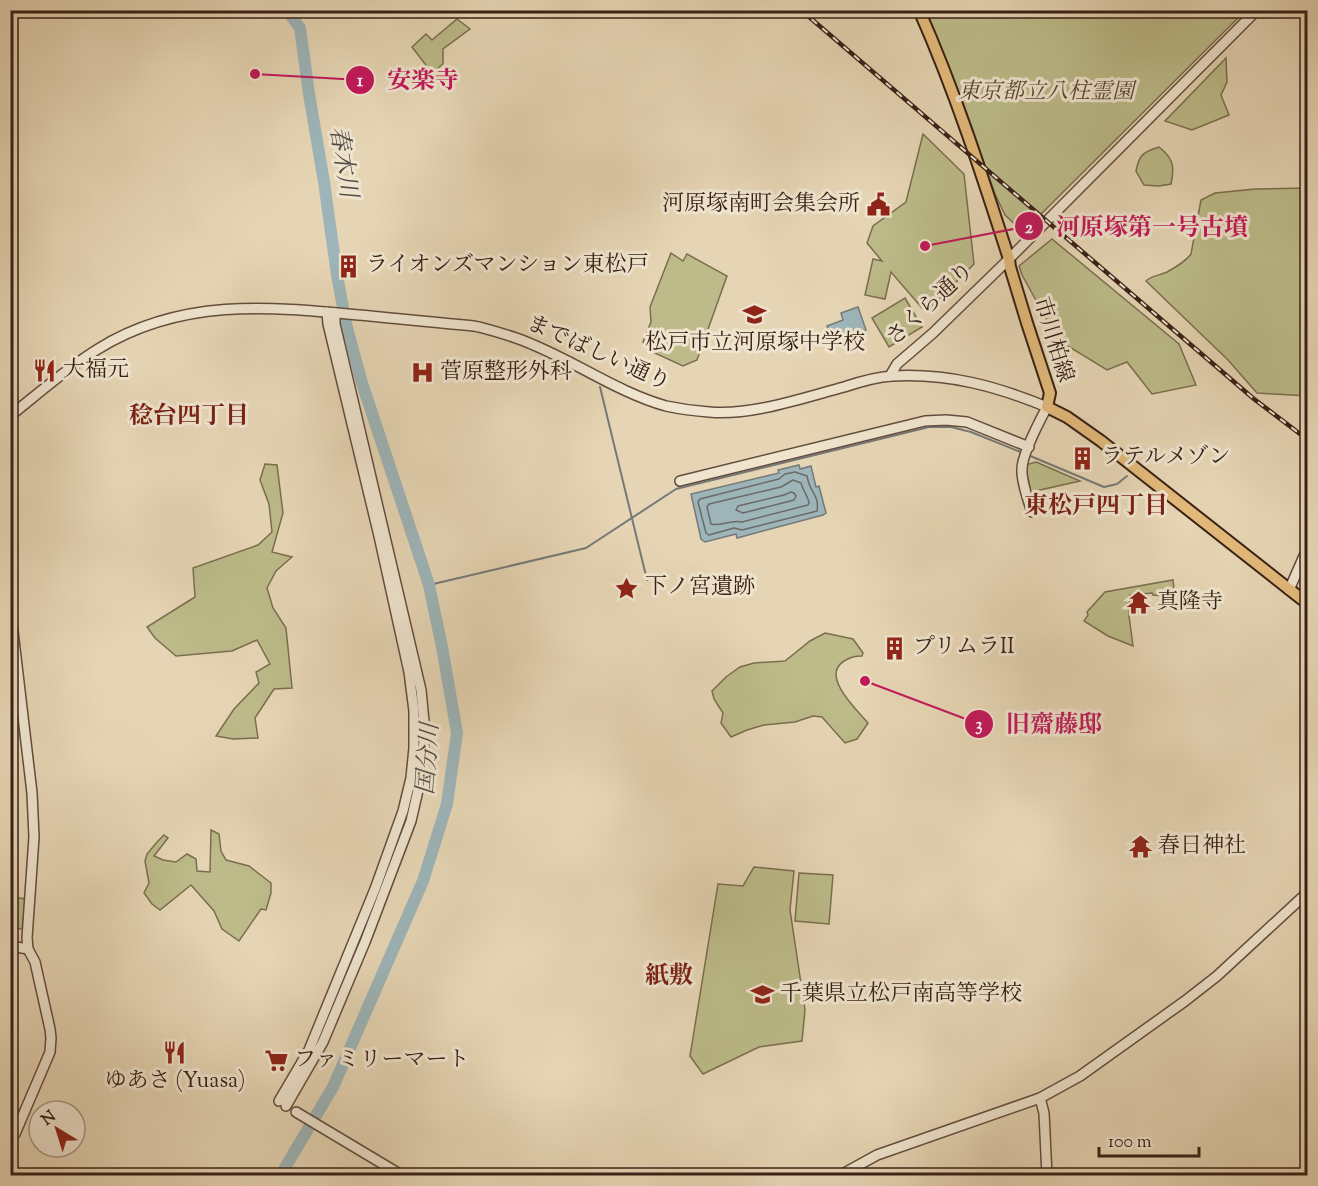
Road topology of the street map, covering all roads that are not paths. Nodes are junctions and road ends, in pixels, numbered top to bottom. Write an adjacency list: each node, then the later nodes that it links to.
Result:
1 (919, 10): 3 (main road, 市川柏線)
2 (1257, 10): 3 (street, さくら通り)
3 (1009, 259): 5 (street, さくら通り); 6 (main road, 市川柏線)
4 (333, 313): 5 (street, までばしい通り); 7 (street); 19 (street)
5 (890, 376): 6 (street, までばしい通り)
6 (1047, 407): 8 (street); 12 (main road, 市川柏線)
7 (10, 416)
8 (1027, 451): 9 (street); 10 (street)
9 (680, 481)
10 (1032, 512)
11 (1308, 548): 12 (street)
12 (1289, 590): 13 (main road, 市川柏線)
13 (1308, 604)
14 (10, 606): 17 (street)
15 (1308, 892): 18 (street)
16 (10, 946): 17 (street)
17 (28, 949): 21 (street)
18 (1041, 1098): 23 (street); 24 (street)
19 (283, 1104)
20 (296, 1112): 22 (street)
21 (10, 1139)
22 (403, 1176)
23 (839, 1176)
24 (1047, 1176)

